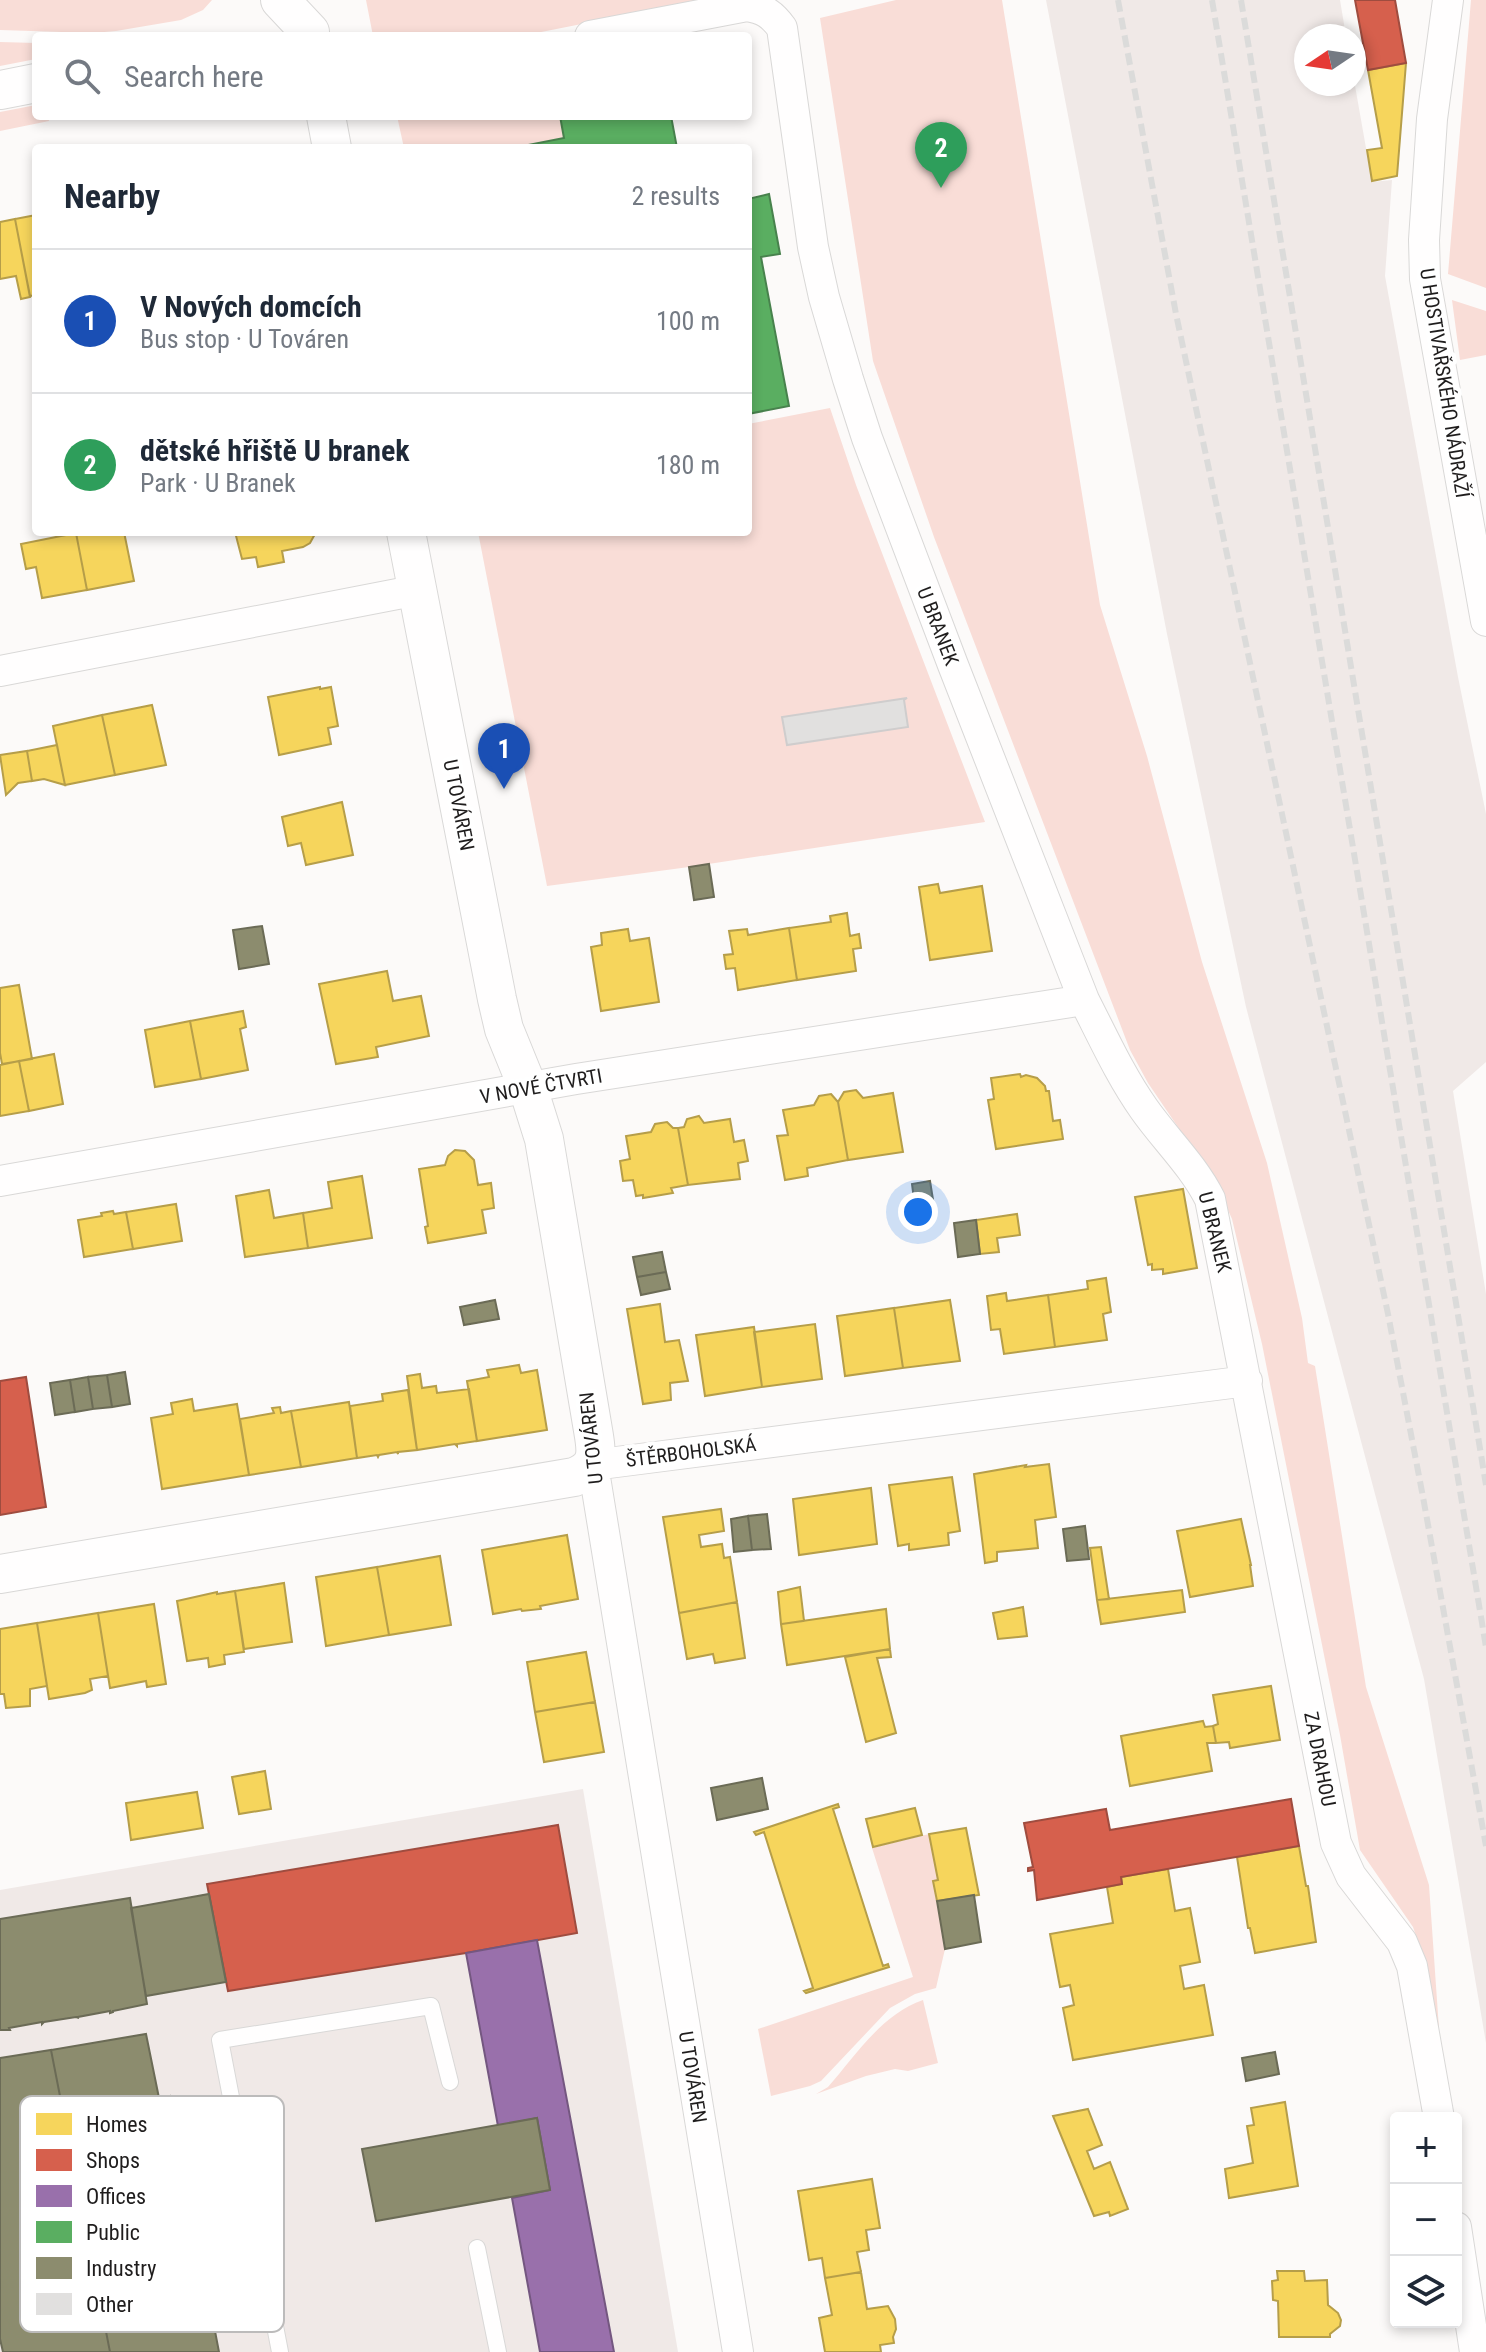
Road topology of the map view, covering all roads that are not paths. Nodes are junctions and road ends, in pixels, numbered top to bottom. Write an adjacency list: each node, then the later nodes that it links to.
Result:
1 (280, 0): 3 (street)
2 (1448, 0): 11 (street, U HOSTIVAŘSKÉHO NÁDRAŽÍ)
3 (307, 26)
4 (611, 32): 13 (street, U BRANEK)
5 (32, 84): 6 (street)
6 (0, 90)
7 (327, 120): 8 (street)
8 (331, 144)
9 (407, 536): 10 (street, U TOVÁREN)
10 (418, 590): 12 (street); 14 (street, U TOVÁREN)
11 (1486, 621)
12 (0, 671)
13 (1084, 1000): 14 (street, V NOVÉ ČTVRTI); 16 (street, U BRANEK)
14 (528, 1088): 15 (street, V NOVÉ ČTVRTI); 17 (street, U TOVÁREN)
15 (0, 1181)
16 (1247, 1381): 17 (street, ŠTĚRBOHOLSKÁ); 21 (street, ZA DRAHOU)
17 (593, 1465): 18 (street, ŠTĚRBOHOLSKÁ); 27 (street, U TOVÁREN)
18 (0, 1574)
19 (450, 2082): 20 (lane)
20 (231, 2096)
21 (1438, 2112)
22 (477, 2248): 26 (lane)
23 (1460, 2256): 28 (street)
24 (276, 2332): 25 (lane)
25 (280, 2352)
26 (498, 2352)
27 (738, 2352)
28 (1475, 2352)

